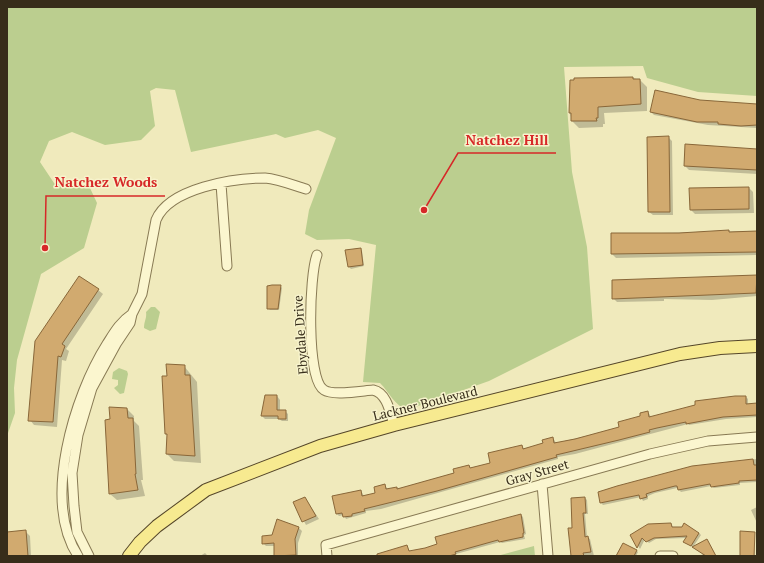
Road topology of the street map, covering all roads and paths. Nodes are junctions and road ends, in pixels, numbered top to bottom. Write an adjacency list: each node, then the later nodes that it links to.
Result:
1 (220, 184): 2 (street); 4 (street); 5 (street)
2 (306, 189)
3 (317, 256): 7 (street, Ebydale Drive)
4 (227, 266)
5 (132, 314): 10 (street); 11 (street)
6 (757, 346): 7 (main road, Lackner Boulevard)
7 (394, 425): 12 (main road, Lackner Boulevard)
8 (757, 437): 9 (street, Gray Street)
9 (542, 484): 13 (street, Gray Street); 14 (street)
10 (78, 556)
11 (89, 556)
12 (129, 556)
13 (327, 556)
14 (548, 556)
15 (660, 556): 16 (street)
16 (673, 556)

